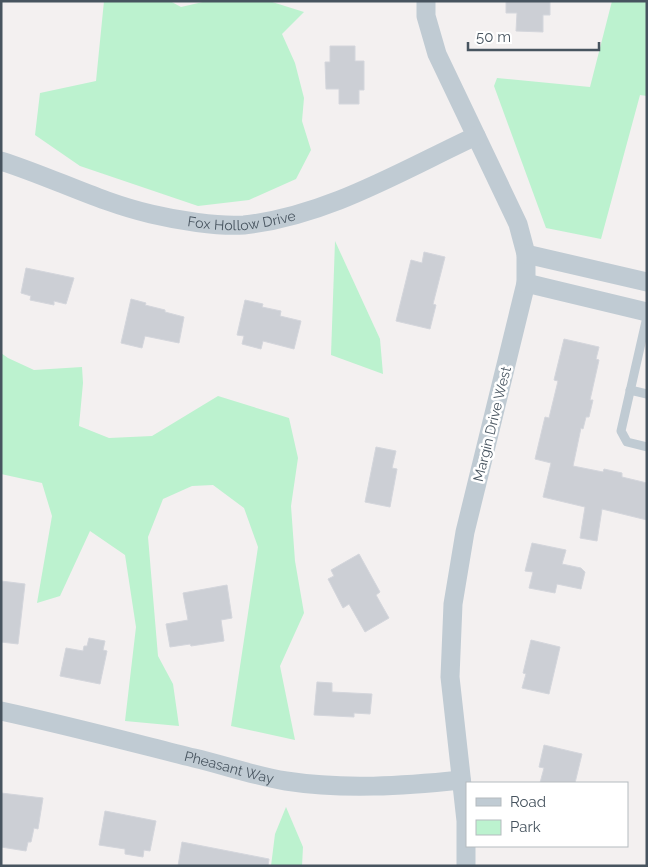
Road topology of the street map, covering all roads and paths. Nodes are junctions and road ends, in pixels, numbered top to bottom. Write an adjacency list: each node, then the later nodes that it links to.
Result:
1 (426, 1): 2 (street, Margin Drive West)
2 (476, 136): 3 (street, Fox Hollow Drive); 4 (street, Margin Drive West)
3 (1, 161)
4 (526, 254): 5 (street); 6 (street, Margin Drive West)
5 (647, 282)
6 (526, 283): 7 (street); 13 (street, Margin Drive West)
7 (647, 312)
8 (647, 317): 9 (lane)
9 (630, 390): 10 (lane); 11 (lane)
10 (647, 394)
11 (647, 447)
12 (1, 711): 13 (street, Pheasant Way)
13 (460, 780): 14 (street, Margin Drive West)
14 (466, 866)

